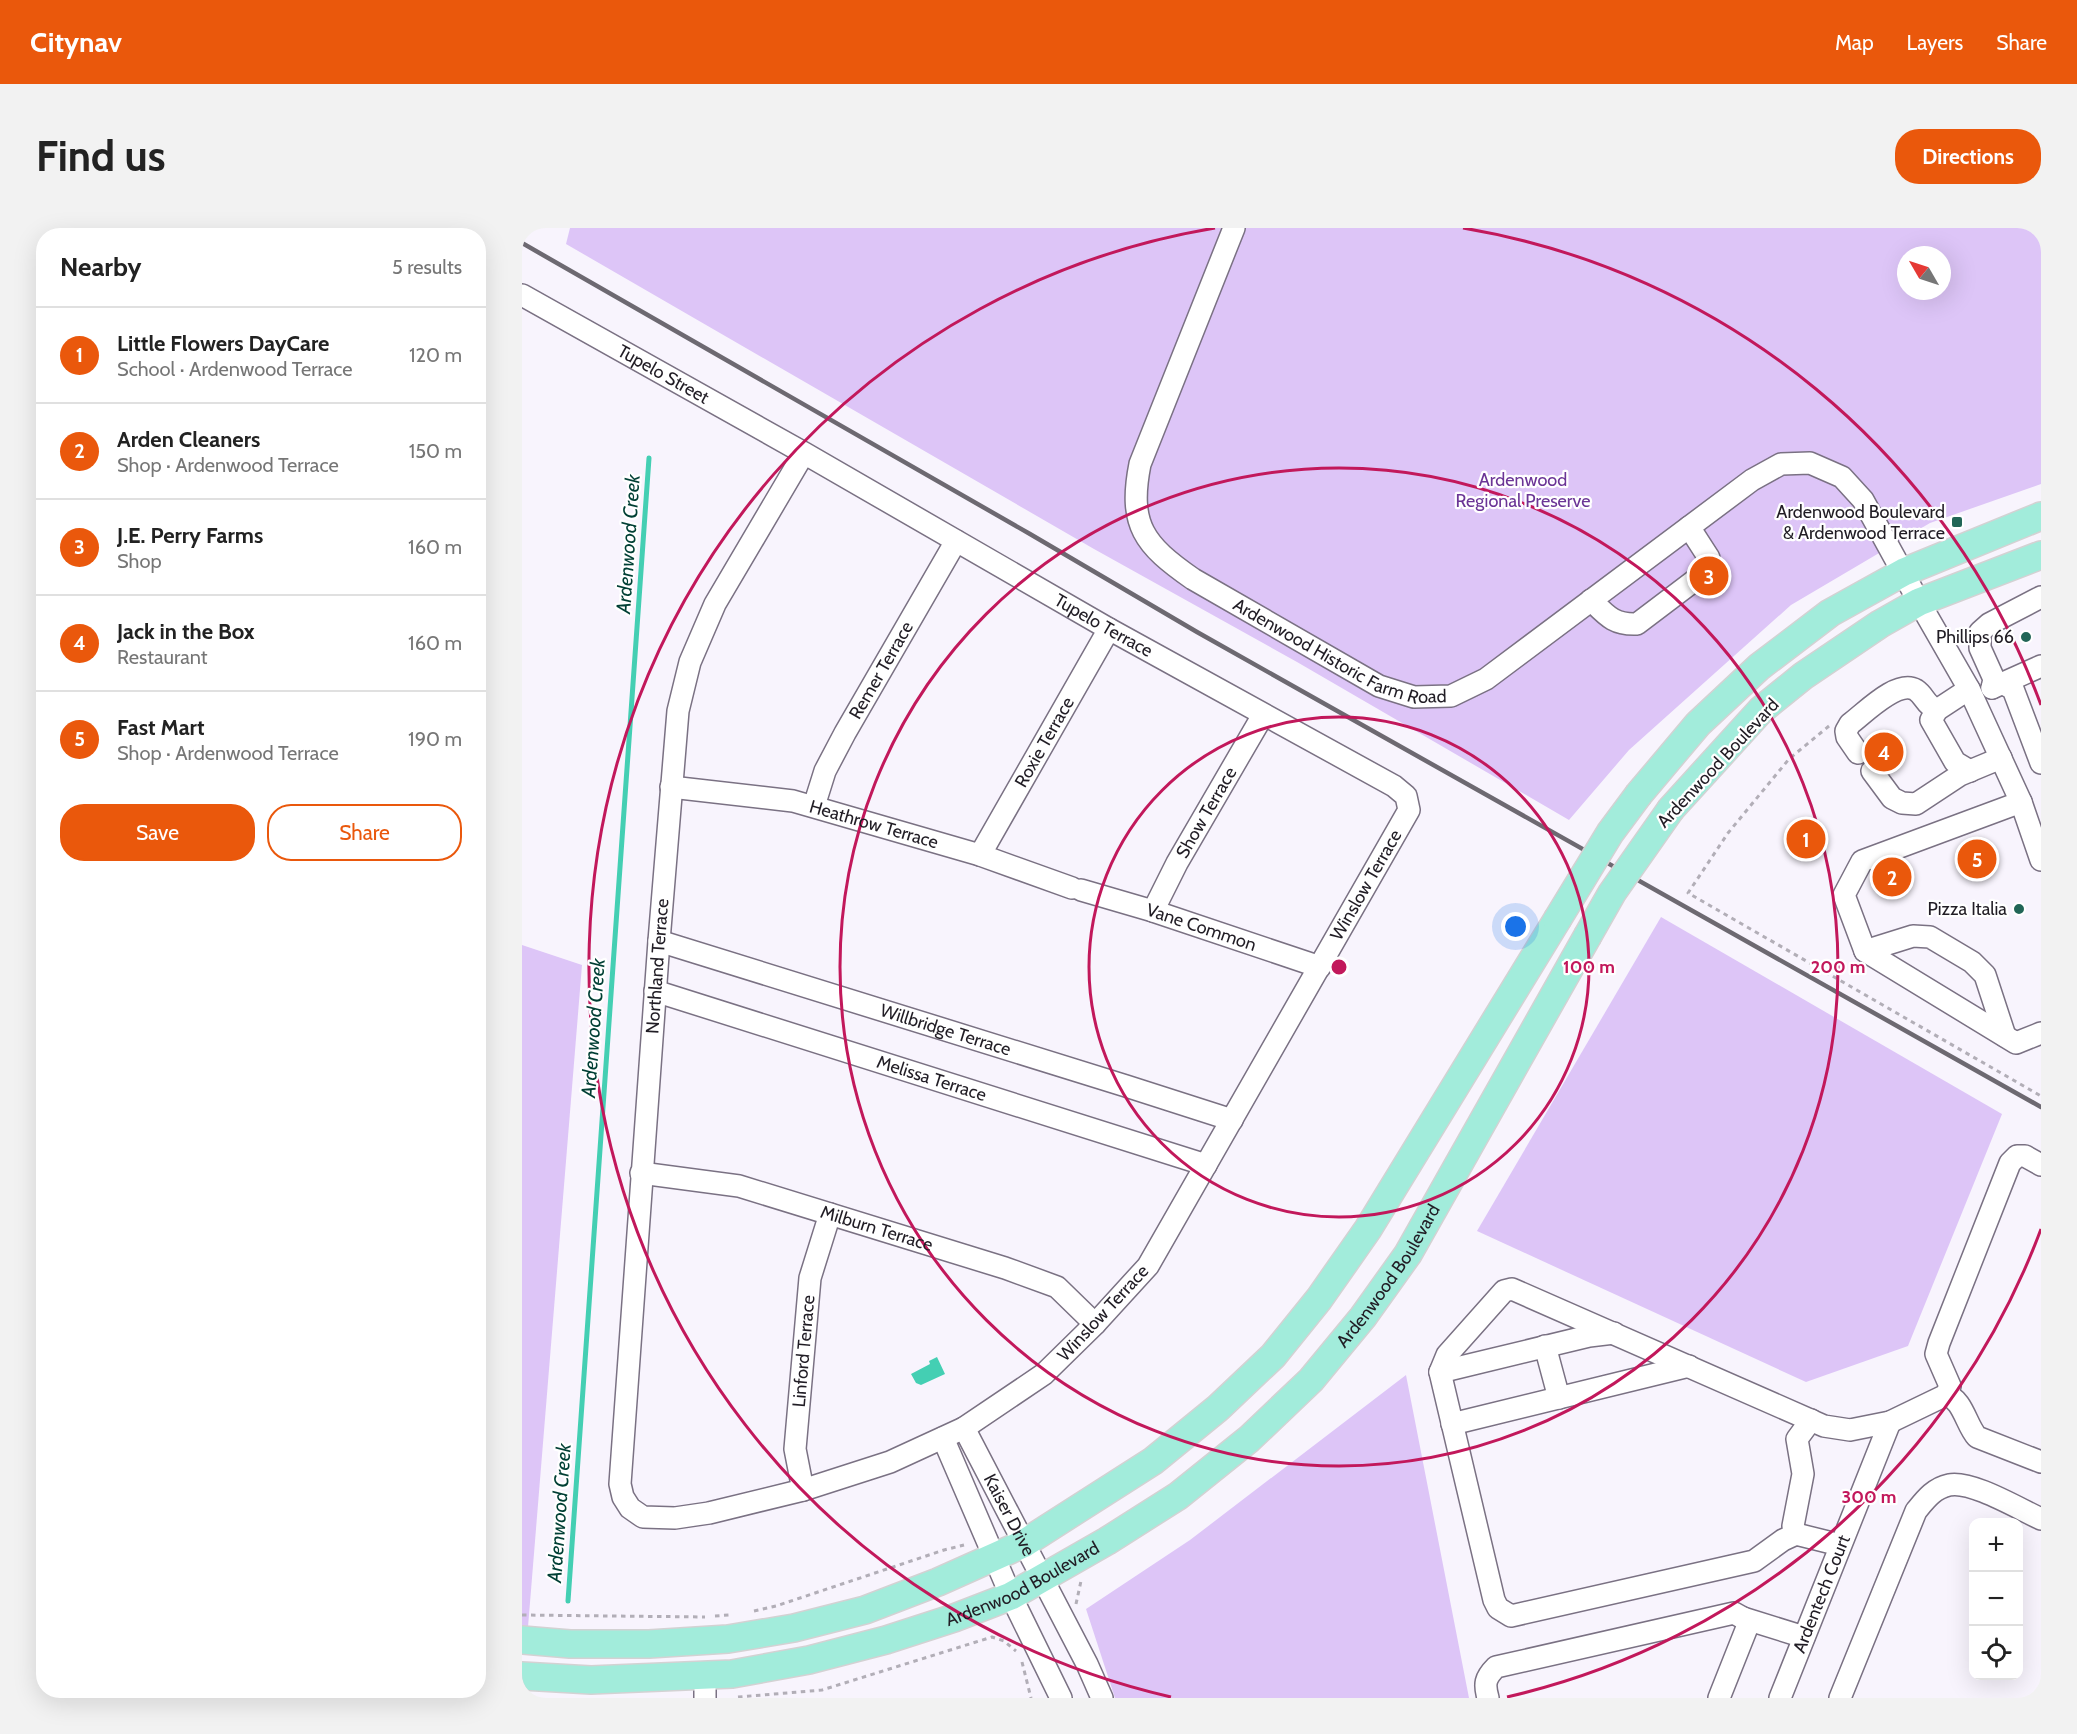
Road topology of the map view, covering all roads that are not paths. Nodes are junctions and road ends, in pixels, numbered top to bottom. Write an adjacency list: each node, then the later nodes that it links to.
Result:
1 (1234, 228): 10 (street, Ardenwood Historic Farm Road)
2 (522, 295): 3 (street, Tupelo Street)
3 (804, 453): 6 (street, Tupelo Terrace); 23 (street, Northland Terrace)
4 (2041, 516): 8 (main road, Ardenwood Boulevard)
5 (1689, 527): 8 (street, Ardenwood Historic Farm Road); 10 (street, Ardenwood Historic Farm Road); 10 (street)
6 (956, 541): 12 (street, Tupelo Terrace); 25 (street, Remer Terrace)
7 (2039, 562): 11 (main road, Ardenwood Boulevard)
8 (1904, 572): 11 (street, Ardenwood Historic Farm Road); 59 (main road, Ardenwood Boulevard, bridge)
9 (2041, 597): 14 (street)
10 (1591, 600)
11 (1918, 602): 15 (street, Ardenwood Historic Farm Road); 62 (main road, Ardenwood Boulevard, bridge)
12 (1109, 629): 17 (street, Tupelo Terrace); 27 (street, Roxie Terrace)
13 (2041, 666): 14 (street)
14 (1997, 686): 15 (street); 20 (street)
15 (1971, 693): 16 (street); 19 (street, Ardenwood Historic Farm Road)
16 (1937, 710): 18 (street); 22 (street)
17 (1263, 715): 24 (street, Tupelo Terrace); 30 (street, Show Terrace)
18 (1858, 753)
19 (2001, 758): 22 (street); 26 (street, Ardenwood Historic Farm Road)
20 (2041, 763)
21 (1872, 771): 22 (street)
22 (1970, 771)
23 (671, 787): 25 (street, Heathrow Terrace); 31 (street, Northland Terrace)
24 (1406, 796): 33 (street, Winslow Terrace)
25 (814, 806): 27 (street, Heathrow Terrace)
26 (2029, 808): 28 (street, Ardenwood Historic Farm Road); 32 (street)
27 (980, 855): 29 (street, Heathrow Terrace)
28 (2041, 860)
29 (1077, 889): 30 (street, Vane Common)
30 (1153, 911): 33 (street, Vane Common)
31 (659, 941): 34 (street, Northland Terrace); 37 (street, Willbridge Terrace)
32 (1865, 951): 36 (street); 36 (street)
33 (1320, 967): 37 (street, Winslow Terrace)
34 (655, 991): 38 (street, Melissa Terrace); 40 (street, Northland Terrace)
35 (2041, 1033): 36 (street)
36 (2005, 1036)
37 (1232, 1120): 38 (street, Winslow Terrace)
38 (1206, 1165): 42 (street, Winslow Terrace)
39 (2041, 1165): 47 (street)
40 (641, 1173): 41 (street, Milburn Terrace); 56 (street, Northland Terrace)
41 (830, 1214): 42 (street, Milburn Terrace); 55 (street, Linford Terrace)
42 (1095, 1324): 52 (street, Winslow Terrace)
43 (1615, 1333): 44 (street); 45 (street); 46 (street)
44 (1545, 1346): 46 (street); 48 (street)
45 (1689, 1366): 48 (street); 49 (street)
46 (1440, 1372): 51 (street)
47 (1946, 1395): 50 (street); 54 (street)
48 (1559, 1398): 51 (street)
49 (1811, 1420): 50 (street); 58 (street)
50 (1890, 1422): 60 (street, Ardentech Court)
51 (1452, 1424): 58 (street)
52 (964, 1428): 53 (street, Winslow Terrace); 59 (street, Kaiser Drive)
53 (943, 1438): 55 (street, Winslow Terrace); 61 (street, Kaiser Drive)
54 (2041, 1462)
55 (803, 1490): 56 (street, Winslow Terrace)
56 (630, 1509)
57 (2041, 1519): 75 (street)
58 (1796, 1533): 60 (street)
59 (1023, 1544): 61 (main road, Ardenwood Boulevard); 62 (street, Kaiser Drive)
60 (1840, 1545): 65 (street, Ardentech Court)
61 (994, 1557): 63 (street, Kaiser Drive); 66 (main road, Ardenwood Boulevard)
62 (1042, 1578): 63 (main road, Ardenwood Boulevard); 71 (street, Kaiser Drive)
63 (1011, 1596): 69 (main road, Ardenwood Boulevard); 70 (street, Kaiser Drive)
64 (1743, 1618): 65 (street); 72 (street); 73 (street)
65 (1804, 1637): 74 (street, Ardentech Court)
66 (522, 1640)
67 (522, 1676): 68 (main road, Ardenwood Boulevard)
68 (591, 1689): 69 (main road, Ardenwood Boulevard)
69 (705, 1690)
70 (1061, 1698)
71 (1102, 1698)
72 (1488, 1698)
73 (1719, 1698)
74 (1780, 1698)
75 (1840, 1698)

